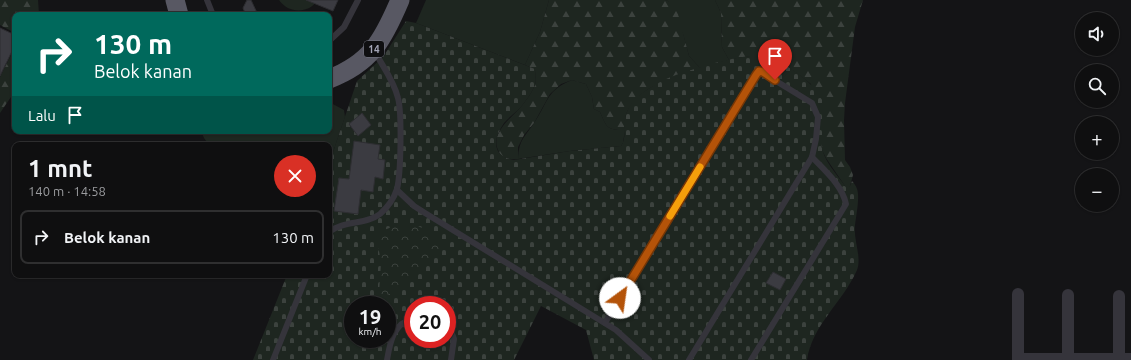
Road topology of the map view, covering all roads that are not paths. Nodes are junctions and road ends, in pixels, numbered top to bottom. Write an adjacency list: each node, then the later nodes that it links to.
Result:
1 (175, 0): 5 (highway)
2 (208, 0): 6 (lane)
3 (358, 0): 7 (lane)
4 (400, 0): 8 (highway, 14)
5 (178, 12)
6 (212, 12)
7 (332, 38)
8 (374, 50): 9 (highway, 14); 11 (lane)
9 (332, 79)
10 (812, 157): 18 (lane); 27 (lane); 28 (lane)
11 (397, 190): 12 (lane); 18 (lane)
12 (332, 230)
13 (306, 278): 23 (lane)
14 (1018, 294): 20 (street)
15 (1068, 296): 21 (street)
16 (1119, 296): 22 (street)
17 (404, 323): 24 (lane)
18 (605, 323): 26 (lane)
19 (452, 348): 25 (lane)
20 (1018, 359): 21 (street)
21 (1068, 359): 22 (street)
22 (1125, 359)
23 (273, 360)
24 (387, 360)
25 (450, 360)
26 (649, 360)
27 (689, 360)
28 (751, 360)

